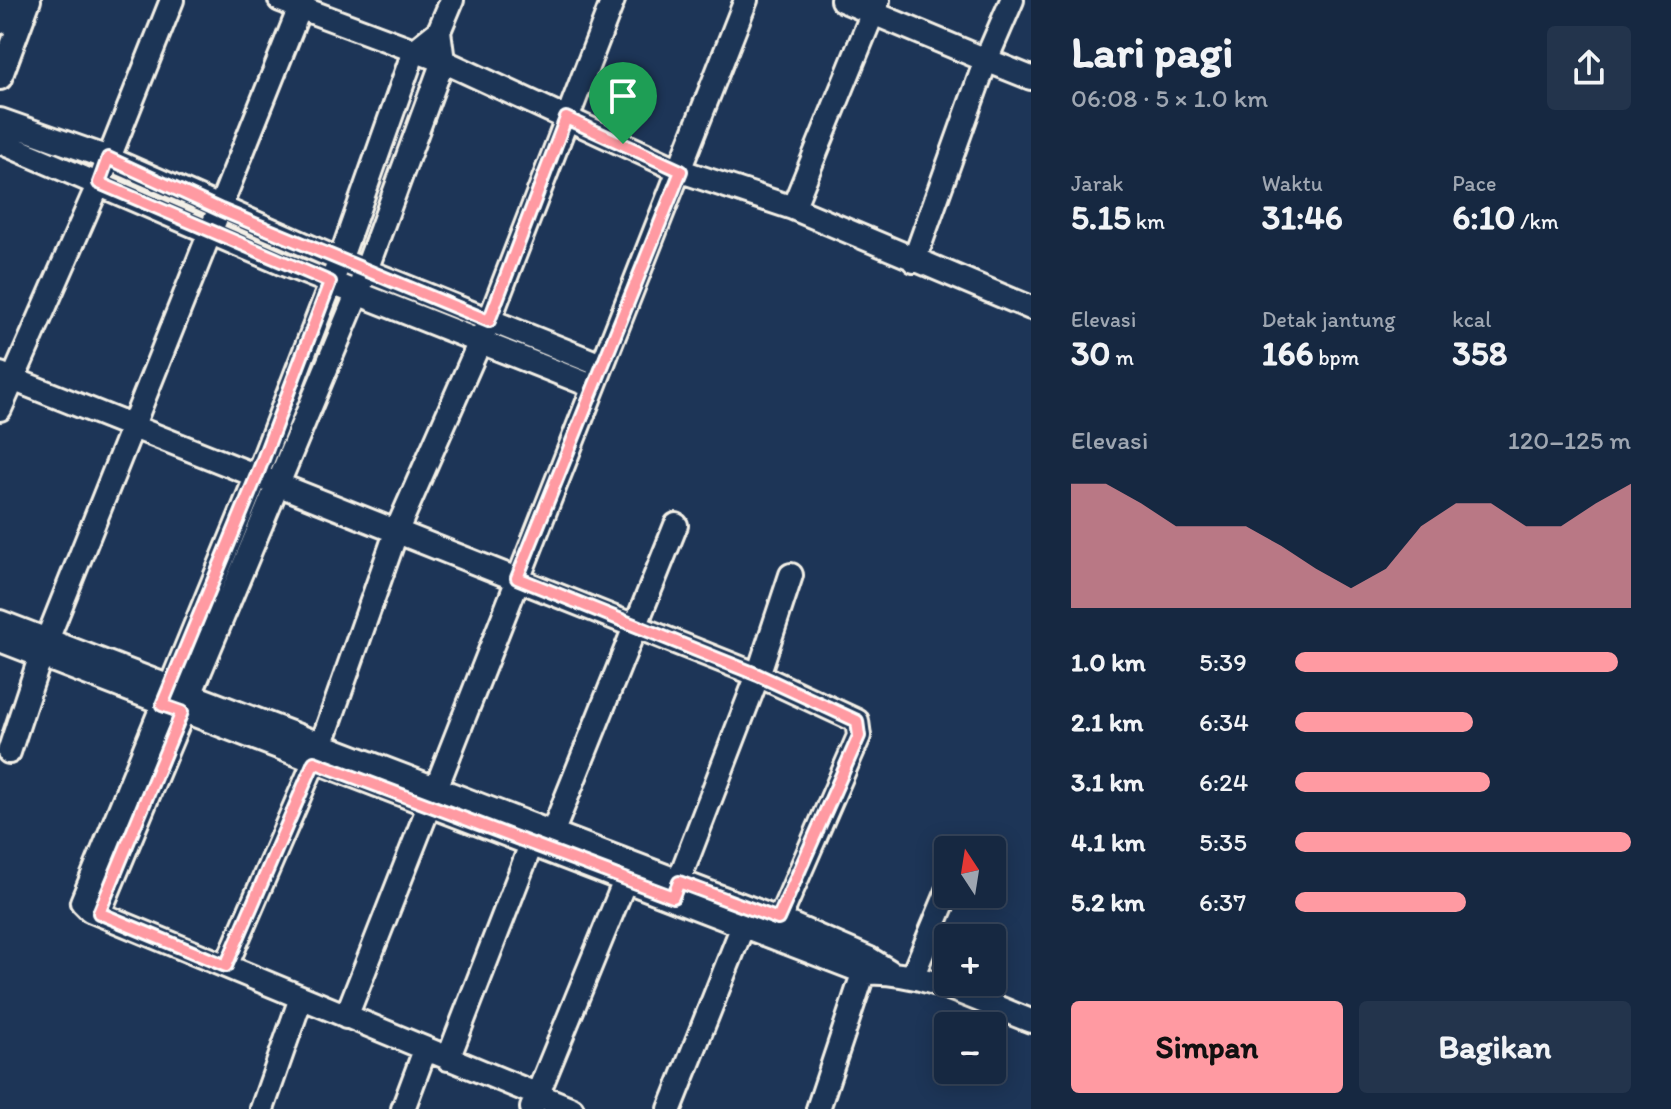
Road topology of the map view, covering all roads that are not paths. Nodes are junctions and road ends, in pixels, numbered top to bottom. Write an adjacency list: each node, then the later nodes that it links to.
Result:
1 (9, 0): 11 (street)
2 (29, 0): 16 (street)
3 (172, 0): 21 (street)
4 (452, 0): 12 (street)
5 (613, 0): 18 (street)
6 (746, 0): 22 (street)
7 (842, 0): 10 (street)
8 (1012, 0): 14 (street)
9 (294, 2): 13 (street); 25 (street)
10 (875, 6): 14 (street); 24 (street)
11 (0, 22)
12 (439, 31): 13 (street); 15 (street)
13 (414, 51): 15 (street); 26 (street)
14 (986, 60): 17 (street); 27 (street)
15 (443, 61): 18 (street); 28 (street)
16 (0, 78)
17 (1031, 78)
18 (566, 118): 22 (street); 32 (street)
19 (0, 120): 21 (street)
20 (0, 142): 23 (street)
21 (108, 158): 23 (street); 25 (street)
22 (681, 171): 24 (street); 33 (street)
23 (99, 183): 25 (street); 34 (street)
24 (793, 208): 27 (street)
25 (217, 220): 26 (street); 29 (street); 36 (street)
26 (340, 260): 28 (street); 29 (street)
27 (914, 261): 31 (street)
28 (367, 269): 30 (street); 32 (street)
29 (330, 282): 30 (street); 37 (street)
30 (358, 292): 32 (street); 38 (street)
31 (1031, 308)
32 (484, 331): 33 (street); 40 (street)
33 (597, 376): 42 (street)
34 (6, 377): 35 (street); 36 (street)
35 (0, 409)
36 (132, 426): 37 (street); 46 (street)
37 (257, 475): 38 (street); 48 (street)
38 (279, 485): 40 (street); 48 (street)
39 (676, 525): 44 (street)
40 (397, 530): 42 (street); 50 (street)
41 (791, 575): 47 (street)
42 (517, 578): 44 (street); 51 (street)
43 (0, 622): 46 (street)
44 (636, 627): 47 (street); 52 (street)
45 (0, 640): 46 (street)
46 (44, 648): 48 (street); 49 (street)
47 (758, 675): 54 (street); 57 (street)
48 (175, 700): 50 (street); 59 (street)
49 (9, 752)
50 (317, 754): 51 (street); 59 (street)
51 (432, 797): 52 (street); 62 (street)
52 (542, 839): 53 (street); 65 (street)
53 (630, 871): 54 (street); 66 (street)
54 (676, 889): 56 (street)
55 (941, 908): 60 (street)
56 (747, 917): 57 (street); 70 (street)
57 (775, 928): 58 (street)
58 (867, 965): 60 (street); 71 (street)
59 (226, 966): 61 (street)
60 (912, 977): 63 (street)
61 (301, 998): 62 (street); 67 (street)
62 (346, 1017): 64 (street)
63 (1031, 1021)
64 (425, 1050): 65 (street); 68 (street)
65 (448, 1059): 66 (street)
66 (534, 1102): 69 (street)
67 (262, 1109)
68 (403, 1109)
69 (572, 1109)
70 (670, 1109)
71 (818, 1109)

